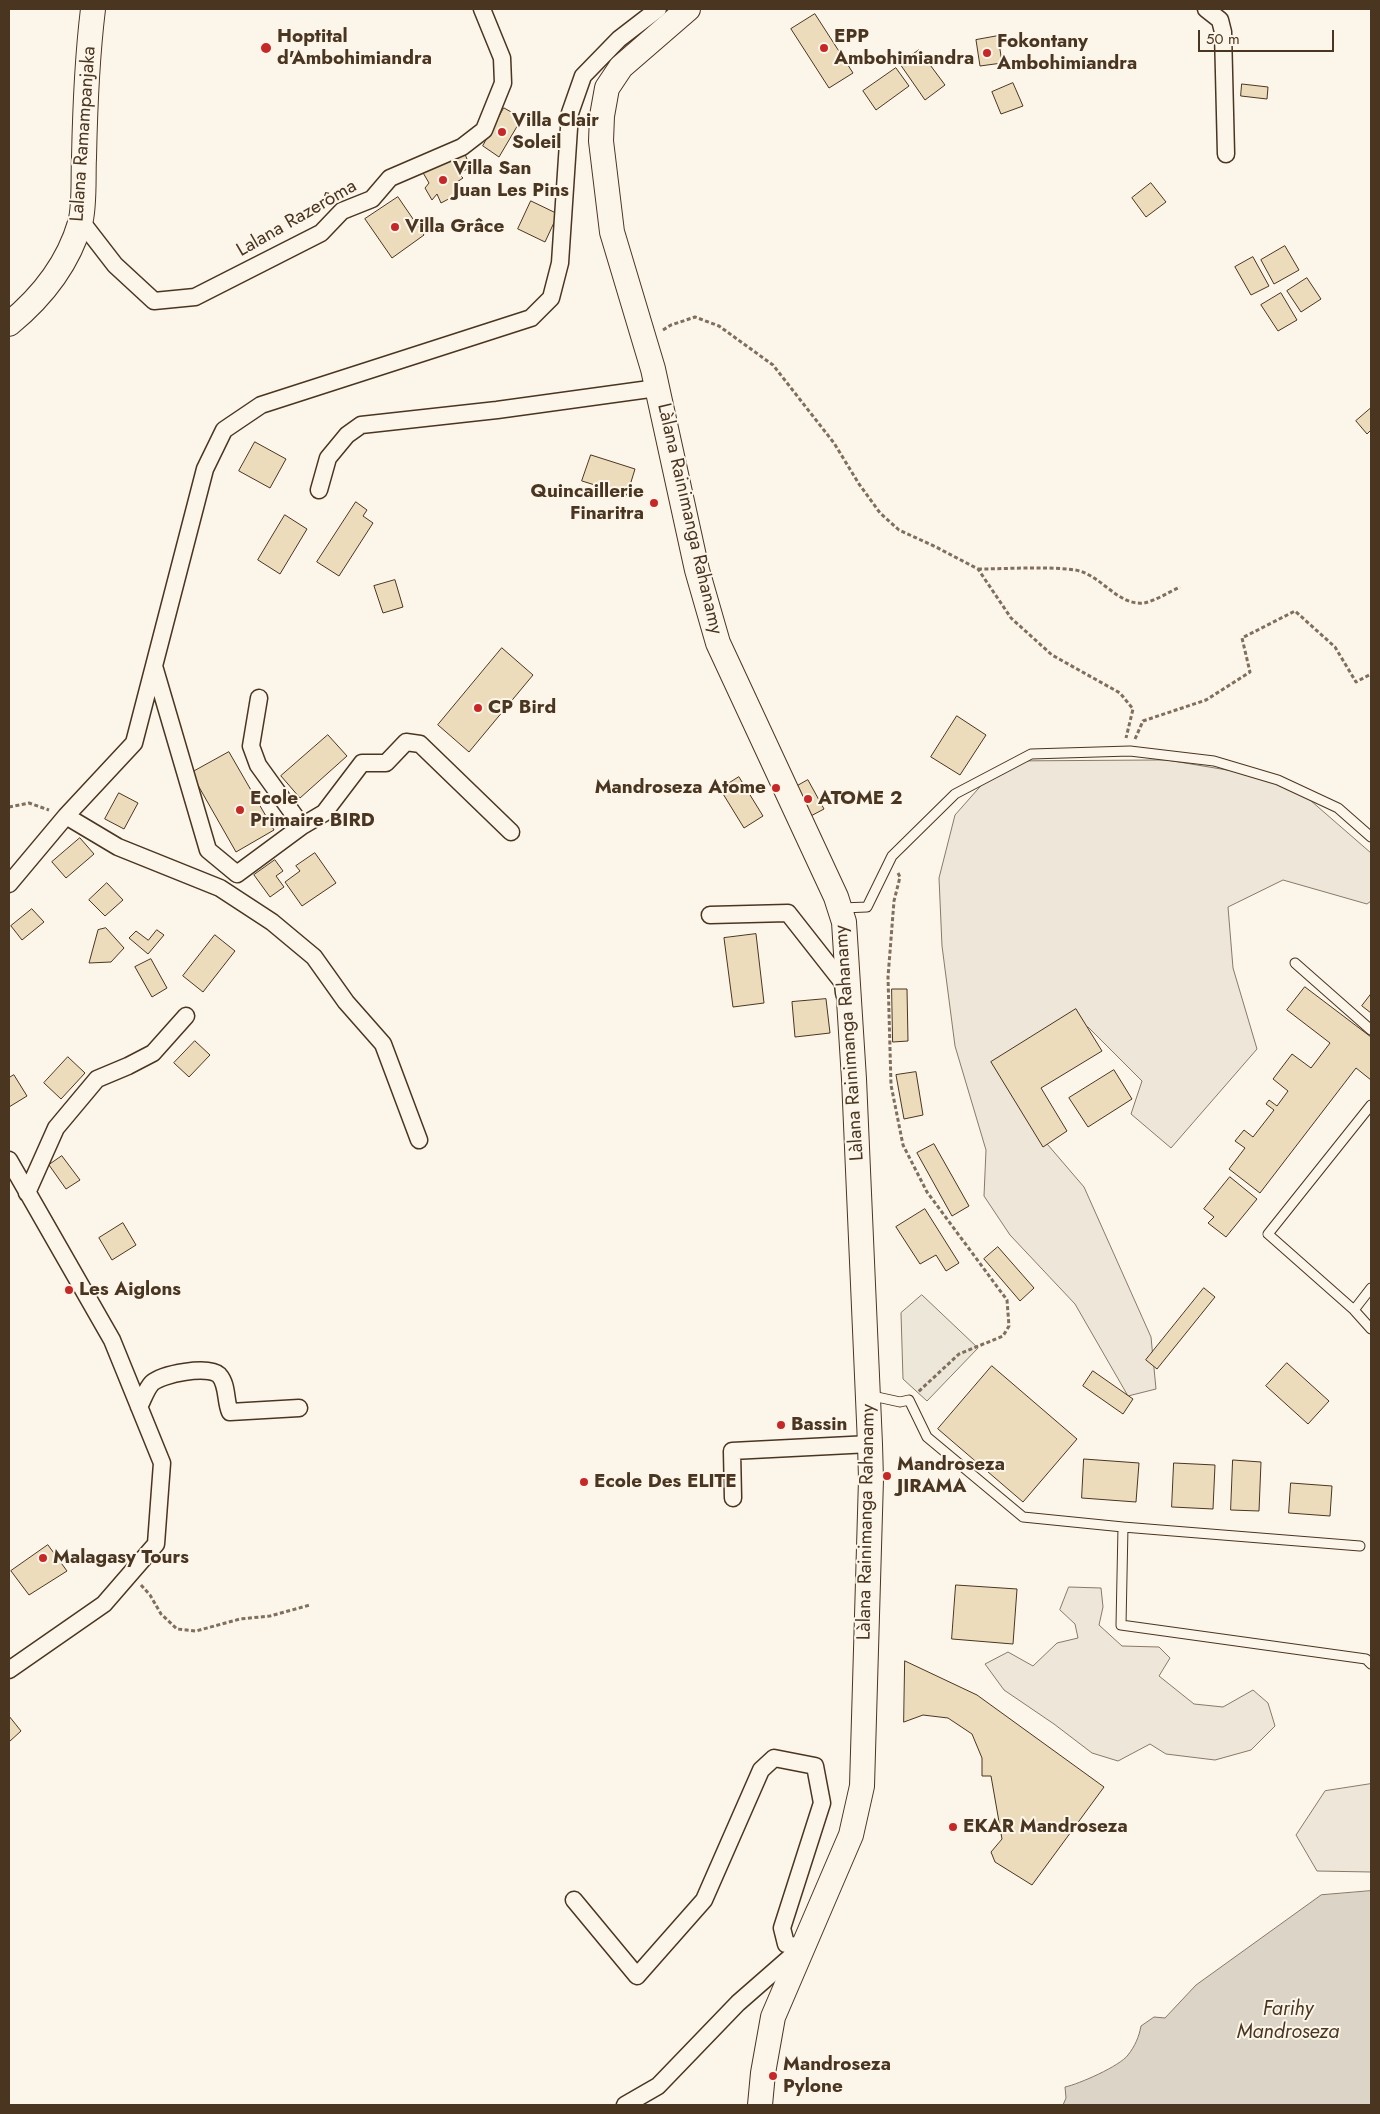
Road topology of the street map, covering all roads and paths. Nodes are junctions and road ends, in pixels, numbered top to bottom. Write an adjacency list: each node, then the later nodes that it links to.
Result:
1 (93, 9): 7 (main road, Lalana Ramampanjaka)
2 (482, 9): 7 (street, Lalana Razerôma)
3 (658, 9): 14 (street)
4 (688, 9): 9 (main road, Làlana Rainimanga Rahanamy)
5 (1206, 9): 6 (street)
6 (1226, 154)
7 (81, 221): 8 (main road, Lalana Ramampanjaka)
8 (9, 324)
9 (645, 340): 10 (main road, Làlana Rainimanga Rahanamy); 12 (path)
10 (657, 388): 11 (street); 25 (main road, Làlana Rainimanga Rahanamy)
11 (320, 490)
12 (978, 569): 13 (path); 17 (path)
13 (1180, 588)
14 (154, 666): 19 (street); 20 (street)
15 (1371, 674): 17 (path)
16 (259, 698): 20 (street)
17 (1127, 751): 22 (lane); 23 (lane)
18 (9, 807): 19 (path)
19 (66, 816): 24 (street); 32 (street)
20 (302, 826): 21 (street)
21 (511, 832)
22 (1371, 837)
23 (890, 859): 25 (lane); 39 (path)
24 (9, 884)
25 (840, 908): 30 (main road, Làlana Rainimanga Rahanamy)
26 (710, 915): 30 (street)
27 (1295, 963): 29 (lane)
28 (186, 1016): 34 (street)
29 (1371, 1030)
30 (854, 1080): 38 (main road, Làlana Rainimanga Rahanamy)
31 (1371, 1105): 36 (lane)
32 (419, 1140)
33 (9, 1160): 34 (street)
34 (28, 1193): 40 (street)
35 (1371, 1288): 36 (lane)
36 (1354, 1310): 37 (lane)
37 (1371, 1329)
38 (868, 1395): 39 (lane); 42 (main road, Làlana Rainimanga Rahanamy)
39 (909, 1400): 44 (lane)
40 (139, 1407): 41 (street); 46 (street)
41 (299, 1408)
42 (870, 1444): 43 (street); 51 (main road, Làlana Rainimanga Rahanamy)
43 (733, 1498)
44 (1124, 1527): 45 (lane); 48 (lane)
45 (1360, 1546)
46 (129, 1574): 47 (path); 49 (street)
47 (310, 1604)
48 (1371, 1664)
49 (9, 1670)
50 (574, 1900): 51 (street)
51 (802, 1947): 52 (street); 53 (main road, Làlana Rainimanga Rahanamy)
52 (625, 2105)
53 (760, 2105)

